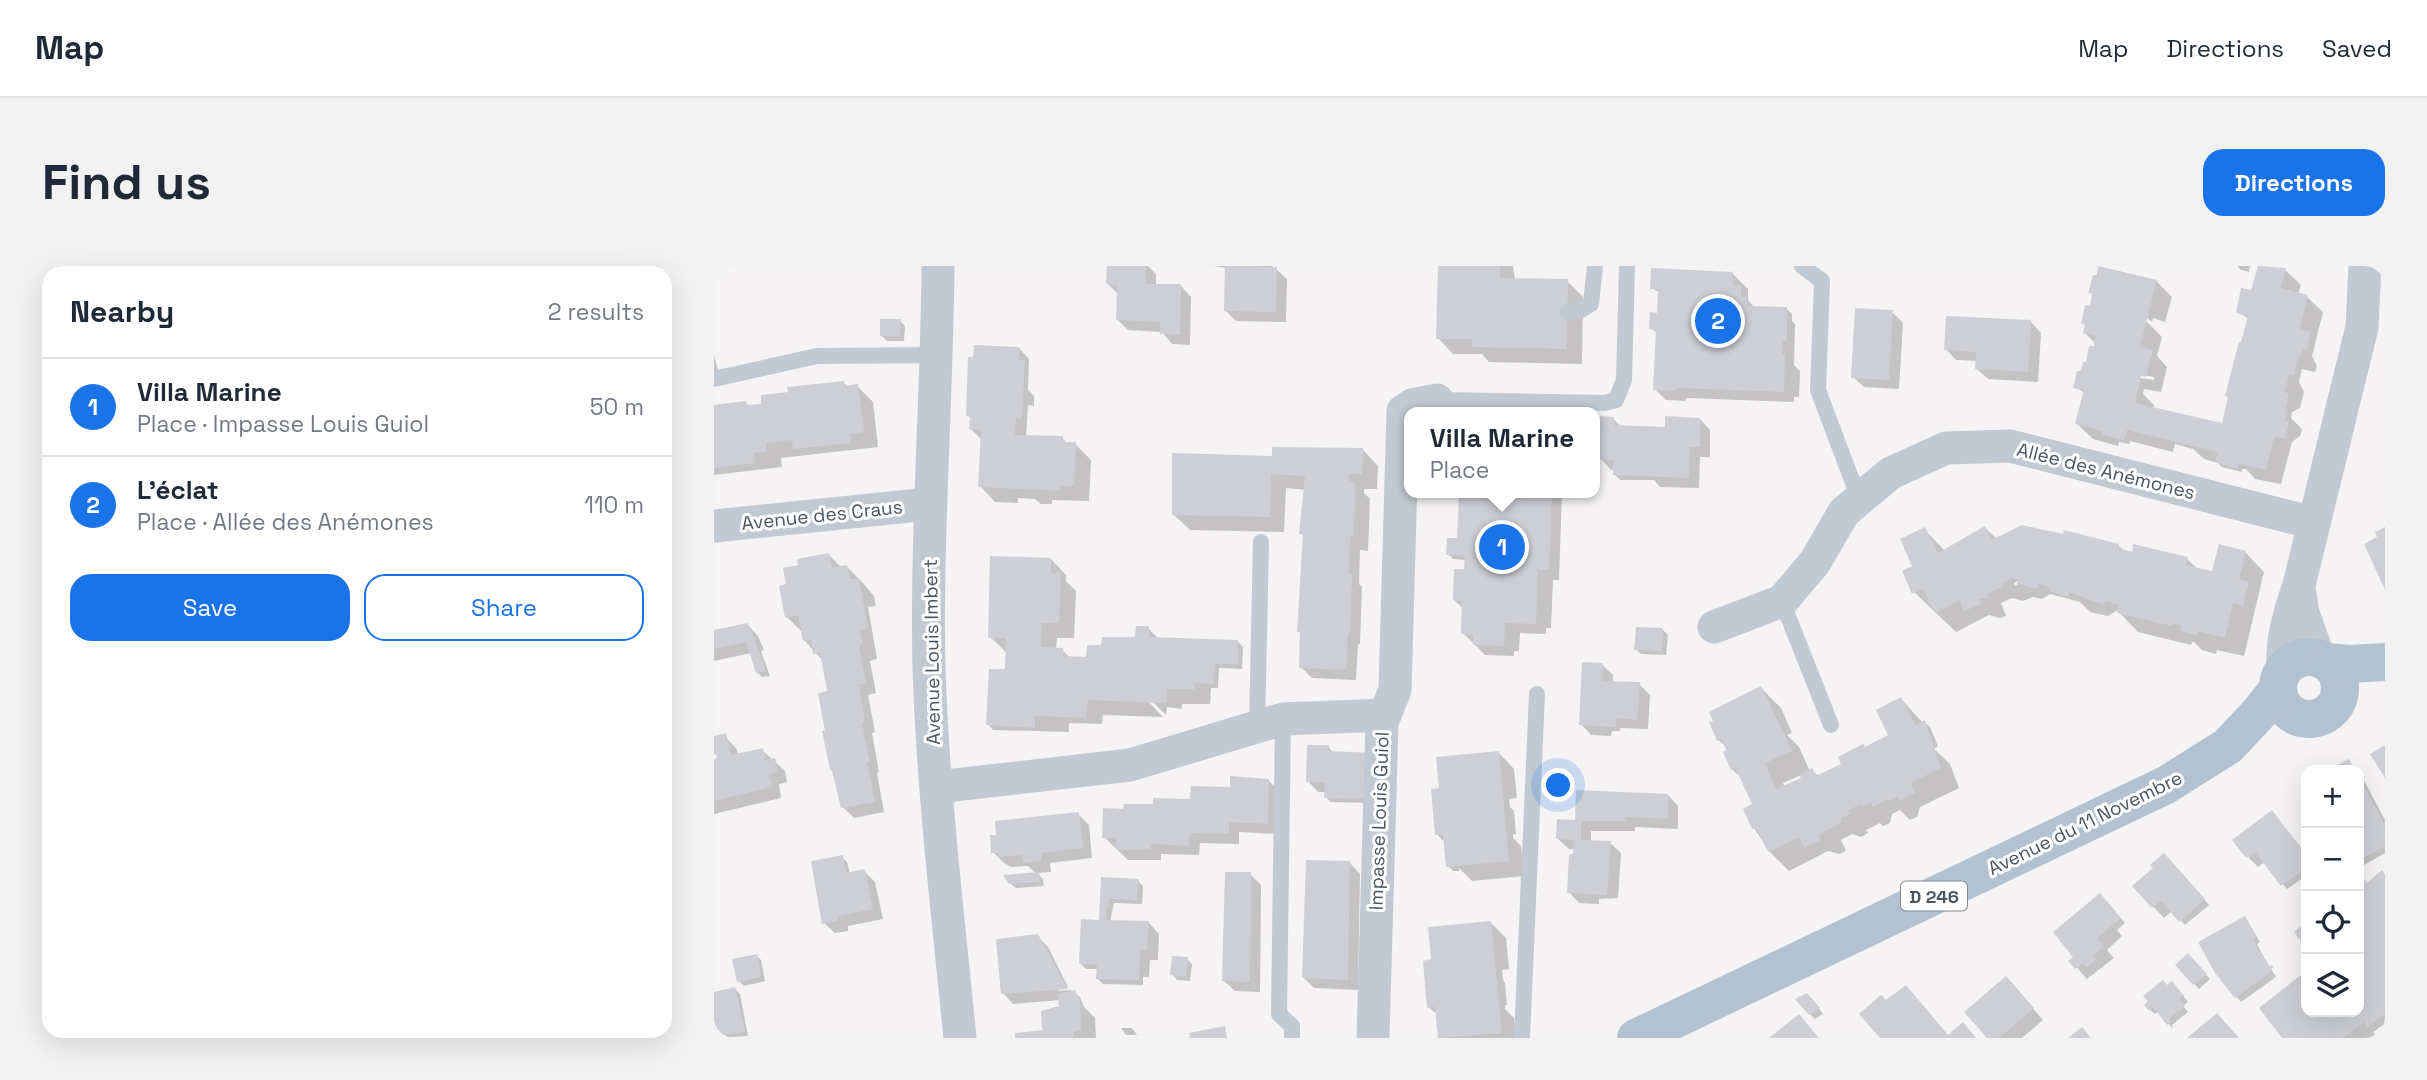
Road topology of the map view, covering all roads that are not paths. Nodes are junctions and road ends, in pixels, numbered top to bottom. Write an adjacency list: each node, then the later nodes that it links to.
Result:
1 (938, 266): 7 (street, Avenue Louis Imbert)
2 (1595, 266): 6 (lane)
3 (1627, 266): 9 (lane, Impasse Louis Guiol)
4 (1802, 266): 12 (lane)
5 (2365, 266): 14 (street)
6 (1567, 312)
7 (937, 355): 8 (lane); 13 (street, Avenue Louis Imbert)
8 (714, 379)
9 (1437, 400): 10 (street, Impasse Louis Guiol)
10 (1409, 407)
11 (1404, 410): 26 (street, Impasse Louis Guiol)
12 (1859, 499): 14 (street, Allée des Anémones); 18 (street, Allée des Anémones)
13 (929, 504): 15 (street, Avenue des Craus); 31 (street, Avenue Louis Imbert)
14 (2314, 523): 17 (street)
15 (714, 526)
16 (1261, 542): 28 (lane)
17 (2299, 585): 20 (street); 22 (street)
18 (1783, 601): 19 (street, Allée des Anémones); 29 (lane)
19 (1714, 628)
20 (2323, 660): 21 (main road); 22 (main road); 25 (main road)
21 (2385, 662)
22 (2281, 680): 27 (main road); 30 (main road, Avenue du 11 Novembre / D 246)
23 (2385, 685): 25 (main road)
24 (1537, 694): 35 (lane)
25 (2338, 699): 27 (main road)
26 (1385, 715): 28 (street); 34 (street, Impasse Louis Guiol)
27 (2302, 718): 30 (main road, Avenue du 11 Novembre / D 246)
28 (1270, 722): 31 (street); 33 (lane)
29 (1831, 725)
30 (2228, 746): 36 (main road, Avenue du 11 Novembre / D 246)
31 (937, 788): 32 (street, Avenue Louis Imbert)
32 (960, 1038)
33 (1292, 1038)
34 (1373, 1038)
35 (1522, 1038)
36 (1636, 1038)

